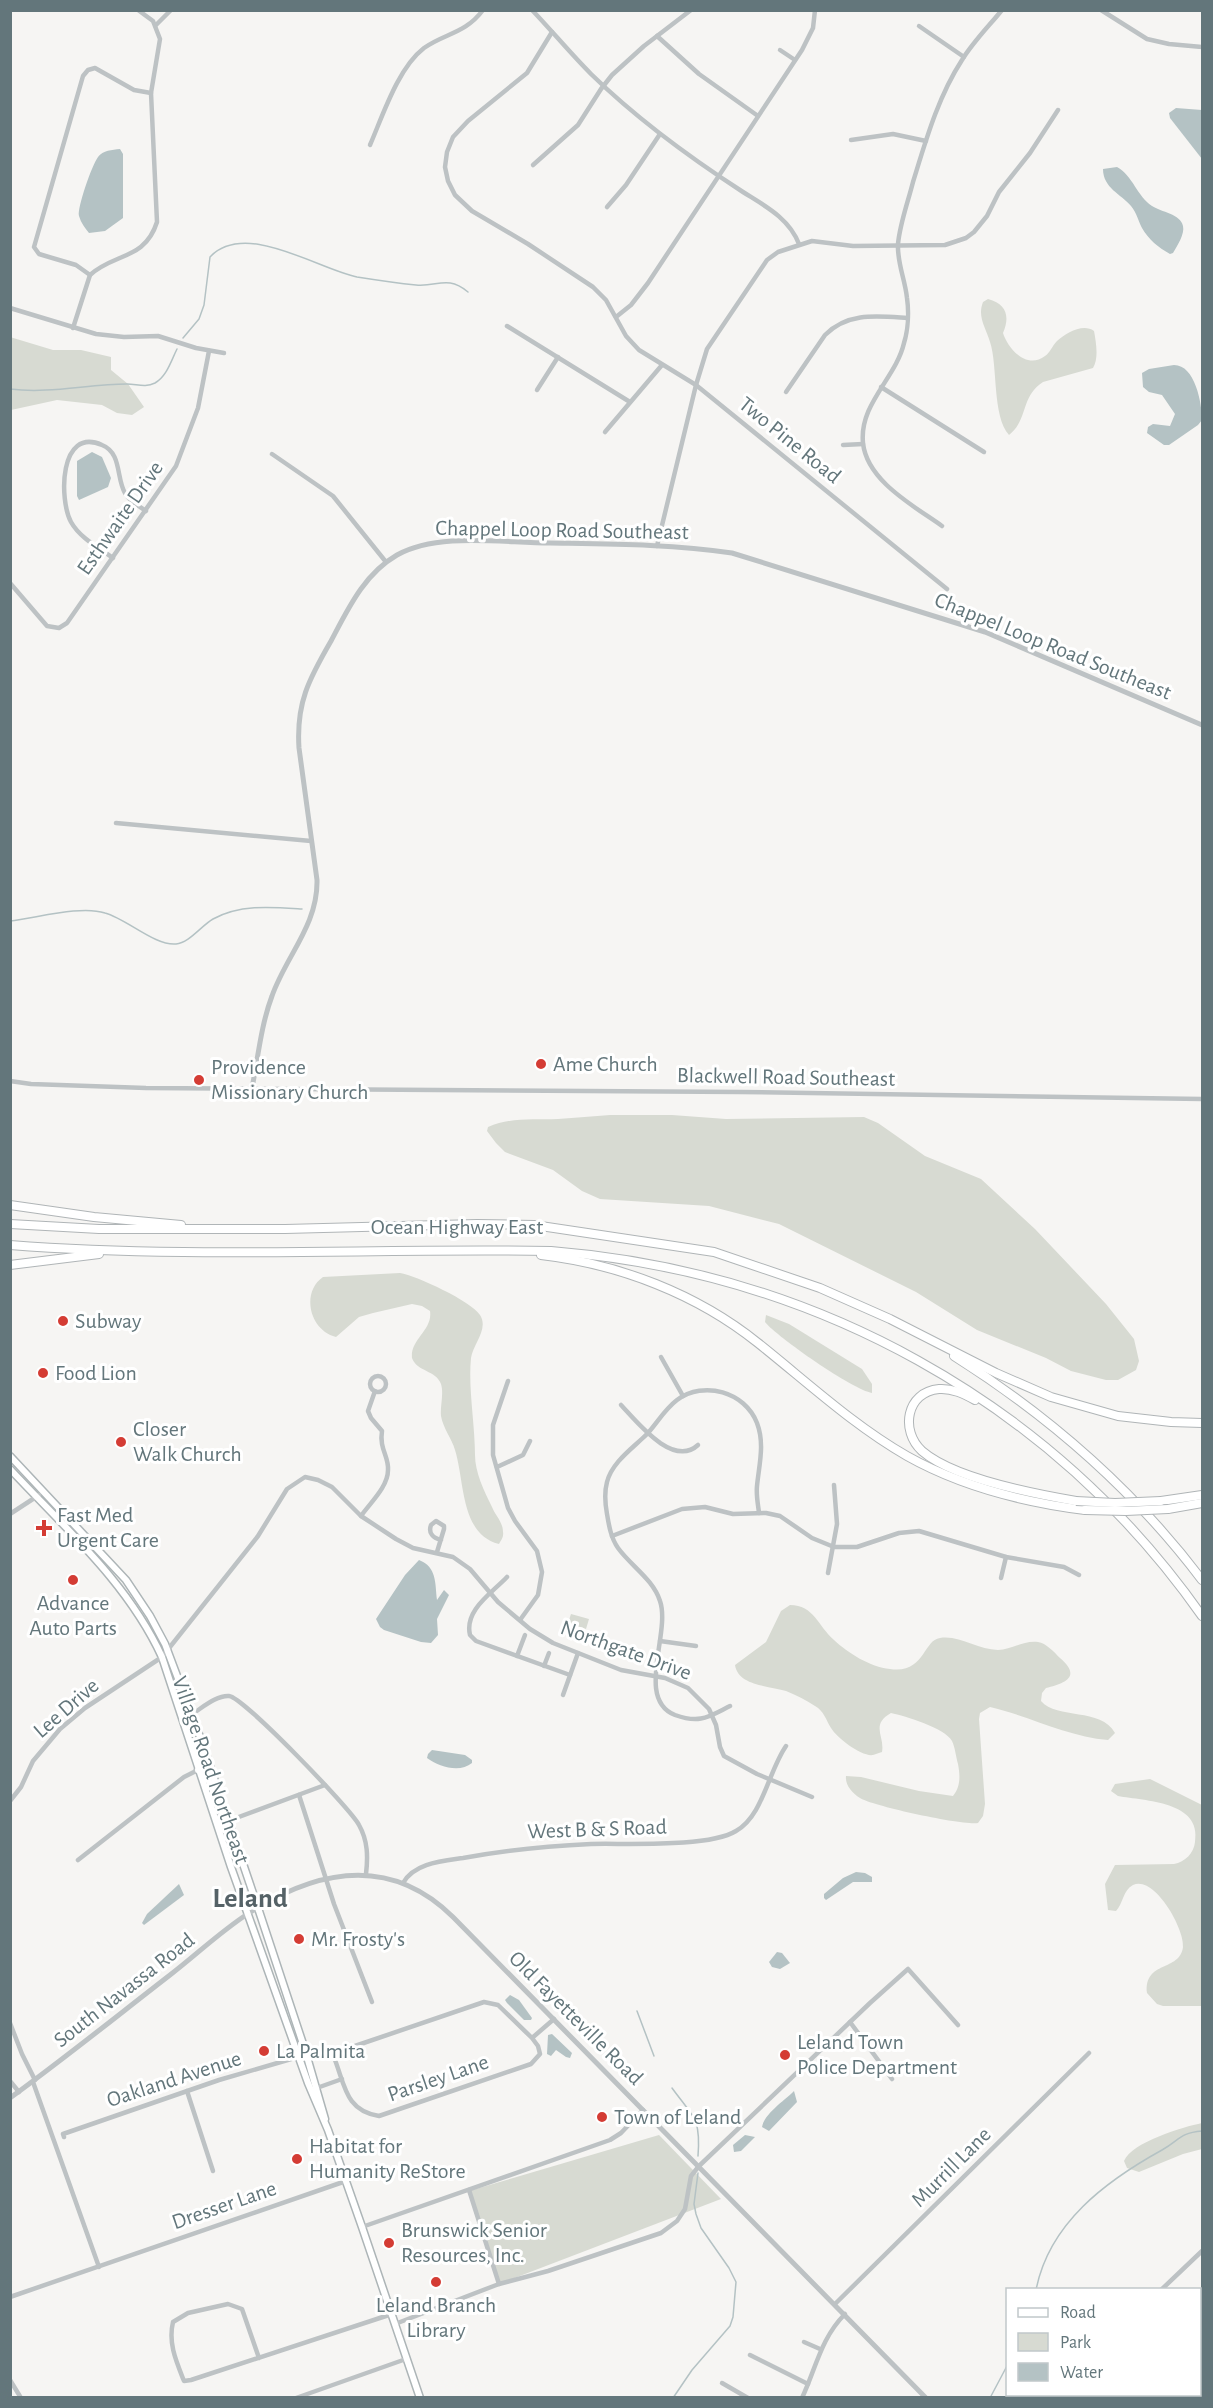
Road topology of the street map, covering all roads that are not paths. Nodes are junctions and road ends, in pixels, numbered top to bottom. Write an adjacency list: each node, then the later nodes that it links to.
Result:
1 (138, 10): 9 (street)
2 (171, 10): 9 (street)
3 (483, 10): 24 (street)
4 (532, 10): 11 (street)
5 (691, 10): 12 (street)
6 (816, 10): 16 (street)
7 (1002, 10): 15 (street)
8 (1101, 10): 13 (street)
9 (156, 25): 18 (street)
10 (920, 26): 15 (street)
11 (552, 32): 17 (street); 32 (street, Two Pine Road)
12 (657, 36): 17 (street); 20 (street)
13 (1203, 47)
14 (780, 50): 16 (street)
15 (964, 57): 23 (street)
16 (795, 60): 20 (street)
17 (603, 86): 21 (street); 25 (street)
18 (151, 93): 30 (street); 30 (street)
19 (1058, 111): 29 (street)
20 (758, 116): 26 (street)
21 (660, 135): 26 (street); 27 (street)
22 (851, 140): 23 (street)
23 (926, 141): 29 (street)
24 (370, 146)
25 (533, 165)
26 (718, 176): 28 (street); 32 (street)
27 (607, 207)
28 (799, 244): 29 (street); 40 (street)
29 (898, 245): 33 (street)
30 (90, 275): 35 (street)
31 (10, 309): 35 (street)
32 (616, 317): 39 (street, Two Pine Road)
33 (907, 318): 41 (street); 43 (street)
34 (507, 326): 38 (street)
35 (73, 328): 36 (street)
36 (209, 351): 37 (street); 50 (street, Esthwaite Drive)
37 (224, 353)
38 (558, 357): 42 (street); 44 (street)
39 (662, 365): 40 (street, Two Pine Road); 44 (street)
40 (696, 385): 52 (street); 56 (street, Two Pine Road)
41 (881, 387): 46 (street); 48 (street)
42 (537, 390)
43 (786, 392)
44 (630, 402): 45 (street)
45 (605, 432)
46 (863, 444): 47 (street); 51 (street)
47 (843, 446)
48 (984, 452)
49 (272, 454): 54 (street)
50 (146, 511): 53 (street, Esthwaite Drive); 53 (street)
51 (942, 526)
52 (657, 546): 54 (street, Chappel Loop Road Southeast); 57 (street, Chappel Loop Road Southeast)
53 (113, 558): 55 (street, Esthwaite Drive)
54 (386, 562): 59 (street, Chappel Loop Road Southeast)
55 (10, 583)
56 (947, 589)
57 (1203, 725)
58 (116, 823): 59 (street)
59 (311, 841): 61 (street, Chappel Loop Road Southeast)
60 (10, 1081): 61 (street, Blackwell Road Southeast)
61 (252, 1088): 62 (street, Blackwell Road Southeast)
62 (1203, 1099)
63 (10, 1205): 65 (highway)
64 (10, 1224): 65 (highway, Ocean Highway East)
65 (219, 1228): 70 (highway, Ocean Highway East)
66 (10, 1245): 68 (highway, Ocean Highway East)
67 (498, 1250): 68 (highway, Ocean Highway East); 76 (highway); 88 (highway, bridge)
68 (163, 1251): 69 (highway)
69 (10, 1265)
70 (890, 1319): 77 (highway); 101 (highway)
71 (662, 1357): 74 (street)
72 (508, 1381): 82 (street)
73 (375, 1391): 91 (street)
74 (683, 1396): 78 (street); 89 (street)
75 (621, 1406): 78 (street)
76 (1013, 1422): 86 (highway, bridge); 103 (highway)
77 (1203, 1423)
78 (648, 1432): 80 (street); 92 (street)
79 (530, 1441): 82 (street)
80 (698, 1445)
81 (10, 1456): 85 (main road, Village Road Northeast)
82 (497, 1467): 104 (street)
83 (10, 1468): 87 (main road, Village Road Northeast)
84 (834, 1485): 94 (street)
85 (44, 1491): 87 (street); 108 (main road, Village Road Northeast)
86 (1203, 1495)
87 (37, 1497): 90 (street); 112 (main road, Village Road Northeast)
88 (1203, 1503)
89 (759, 1513): 92 (street); 94 (street)
90 (10, 1514)
91 (361, 1516): 95 (street, Northgate Drive); 108 (street, Northgate Drive)
92 (612, 1536): 106 (street)
93 (441, 1540): 95 (street)
94 (834, 1546): 96 (street); 97 (street)
95 (437, 1552): 102 (street, Northgate Drive)
96 (1006, 1557): 98 (street); 100 (street)
97 (828, 1573)
98 (1079, 1575)
99 (507, 1577): 102 (street)
100 (1001, 1578)
101 (1203, 1580)
102 (489, 1594): 104 (street, Northgate Drive); 111 (street)
103 (1203, 1616)
104 (520, 1620): 110 (street, Northgate Drive)
105 (525, 1635): 111 (street)
106 (660, 1641): 107 (street); 115 (street)
107 (696, 1646)
108 (168, 1650): 112 (street, Northgate Drive); 118 (main road, Village Road Northeast)
109 (549, 1653): 113 (street)
110 (578, 1653): 114 (street); 115 (street, Northgate Drive)
111 (517, 1656): 113 (street)
112 (162, 1658): 121 (main road, Village Road Northeast); 126 (street, Lee Drive)
113 (544, 1666): 114 (street)
114 (570, 1675): 116 (street)
115 (656, 1676): 119 (street, Northgate Drive); 119 (street)
116 (563, 1695)
117 (730, 1706): 119 (street)
118 (192, 1714): 123 (street); 127 (main road, Village Road Northeast)
119 (712, 1715): 122 (street, Northgate Drive)
120 (786, 1746): 122 (street, West B & S Road)
121 (198, 1770): 128 (main road); 129 (street); 134 (main road, Village Road Northeast)
122 (768, 1778): 125 (street, Northgate Drive); 132 (street, West B & S Road)
123 (325, 1785): 124 (street); 130 (street)
124 (299, 1795): 127 (street); 131 (street)
125 (812, 1797)
126 (10, 1801)
127 (228, 1821): 128 (main road, Village Road Northeast)
128 (231, 1828): 133 (main road, Village Road Northeast)
129 (78, 1860)
130 (366, 1874): 131 (street, Old Fayetteville Road); 132 (street, Old Fayetteville Road)
131 (326, 1878): 133 (street, Old Fayetteville Road); 135 (street)
132 (403, 1883): 136 (street, Old Fayetteville Road)
133 (258, 1908): 134 (street, South Navassa Road); 147 (main road, Village Road Northeast)
134 (248, 1914): 142 (main road, Village Road Northeast); 146 (street, South Navassa Road)
135 (372, 2002)
136 (554, 2019): 140 (street); 151 (street, Old Fayetteville Road)
137 (850, 2022): 139 (street); 144 (street); 153 (street)
138 (10, 2023): 146 (street)
139 (958, 2025)
140 (532, 2038): 143 (street, Parsley Lane); 143 (street, Parsley Lane)
141 (1089, 2053): 163 (street, Murrill Lane)
142 (298, 2057): 147 (main road, Village Road Northeast); 148 (street, Oakland Avenue)
143 (342, 2079): 147 (street)
144 (892, 2079)
145 (10, 2081): 149 (street)
146 (34, 2081): 149 (street, South Navassa Road); 159 (street)
147 (314, 2089): 155 (main road, Village Road Northeast)
148 (187, 2091): 152 (street, Oakland Avenue); 154 (street)
149 (19, 2092): 150 (street, South Navassa Road)
150 (10, 2098)
151 (644, 2110): 153 (street, Old Fayetteville Road); 156 (street)
152 (64, 2137)
153 (699, 2166): 160 (street); 163 (street, Old Fayetteville Road)
154 (213, 2171)
155 (346, 2181): 157 (main road, Village Road Northeast); 159 (street, Dresser Lane)
156 (470, 2190): 157 (street); 160 (street)
157 (362, 2227): 164 (main road, Village Road Northeast)
158 (1203, 2252): 161 (street)
159 (99, 2267): 162 (street, Dresser Lane)
160 (499, 2284): 166 (street)
161 (1162, 2288)
162 (10, 2297)
163 (835, 2304): 165 (street, Old Fayetteville Road)
164 (392, 2314): 166 (main road, Village Road Northeast); 170 (street)
165 (845, 2314): 168 (street); 180 (street, Old Fayetteville Road)
166 (395, 2324): 171 (main road, Village Road Northeast)
167 (804, 2342): 168 (street)
168 (820, 2349): 174 (street)
169 (750, 2355): 174 (street)
170 (259, 2358): 170 (street)
171 (406, 2360): 176 (street); 177 (main road, Village Road Northeast)
172 (10, 2380): 175 (street)
173 (722, 2383): 178 (street)
174 (808, 2384): 179 (street)
175 (21, 2397)
176 (296, 2397)
177 (420, 2397)
178 (748, 2397)
179 (802, 2397)
180 (926, 2397)

